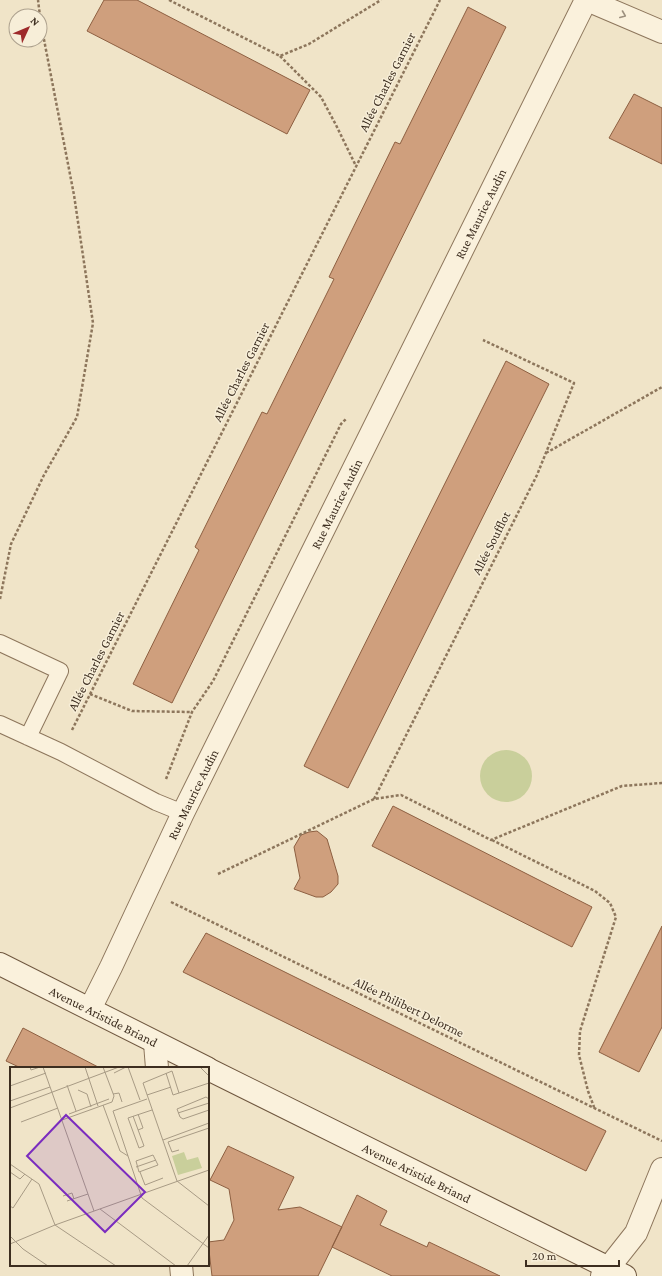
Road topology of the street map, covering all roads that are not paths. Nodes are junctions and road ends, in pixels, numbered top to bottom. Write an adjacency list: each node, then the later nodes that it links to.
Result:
1 (586, 0): 2 (street, one-way to 2); 6 (street, Rue Maurice Audin)
2 (662, 32)
3 (0, 642): 5 (lane)
4 (0, 724): 5 (lane)
5 (28, 737): 6 (lane)
6 (183, 813): 8 (street, Rue Maurice Audin)
7 (0, 964): 8 (street, Avenue Aristide Briand)
8 (90, 1009): 9 (street, Avenue Aristide Briand)
9 (155, 1043): 10 (street); 11 (street, Avenue Aristide Briand)
10 (157, 1067)
11 (205, 1067)
12 (209, 1069): 15 (street, Avenue Aristide Briand)
13 (662, 1169): 15 (street)
14 (180, 1266): 16 (street)
15 (612, 1273)
16 (182, 1276)

